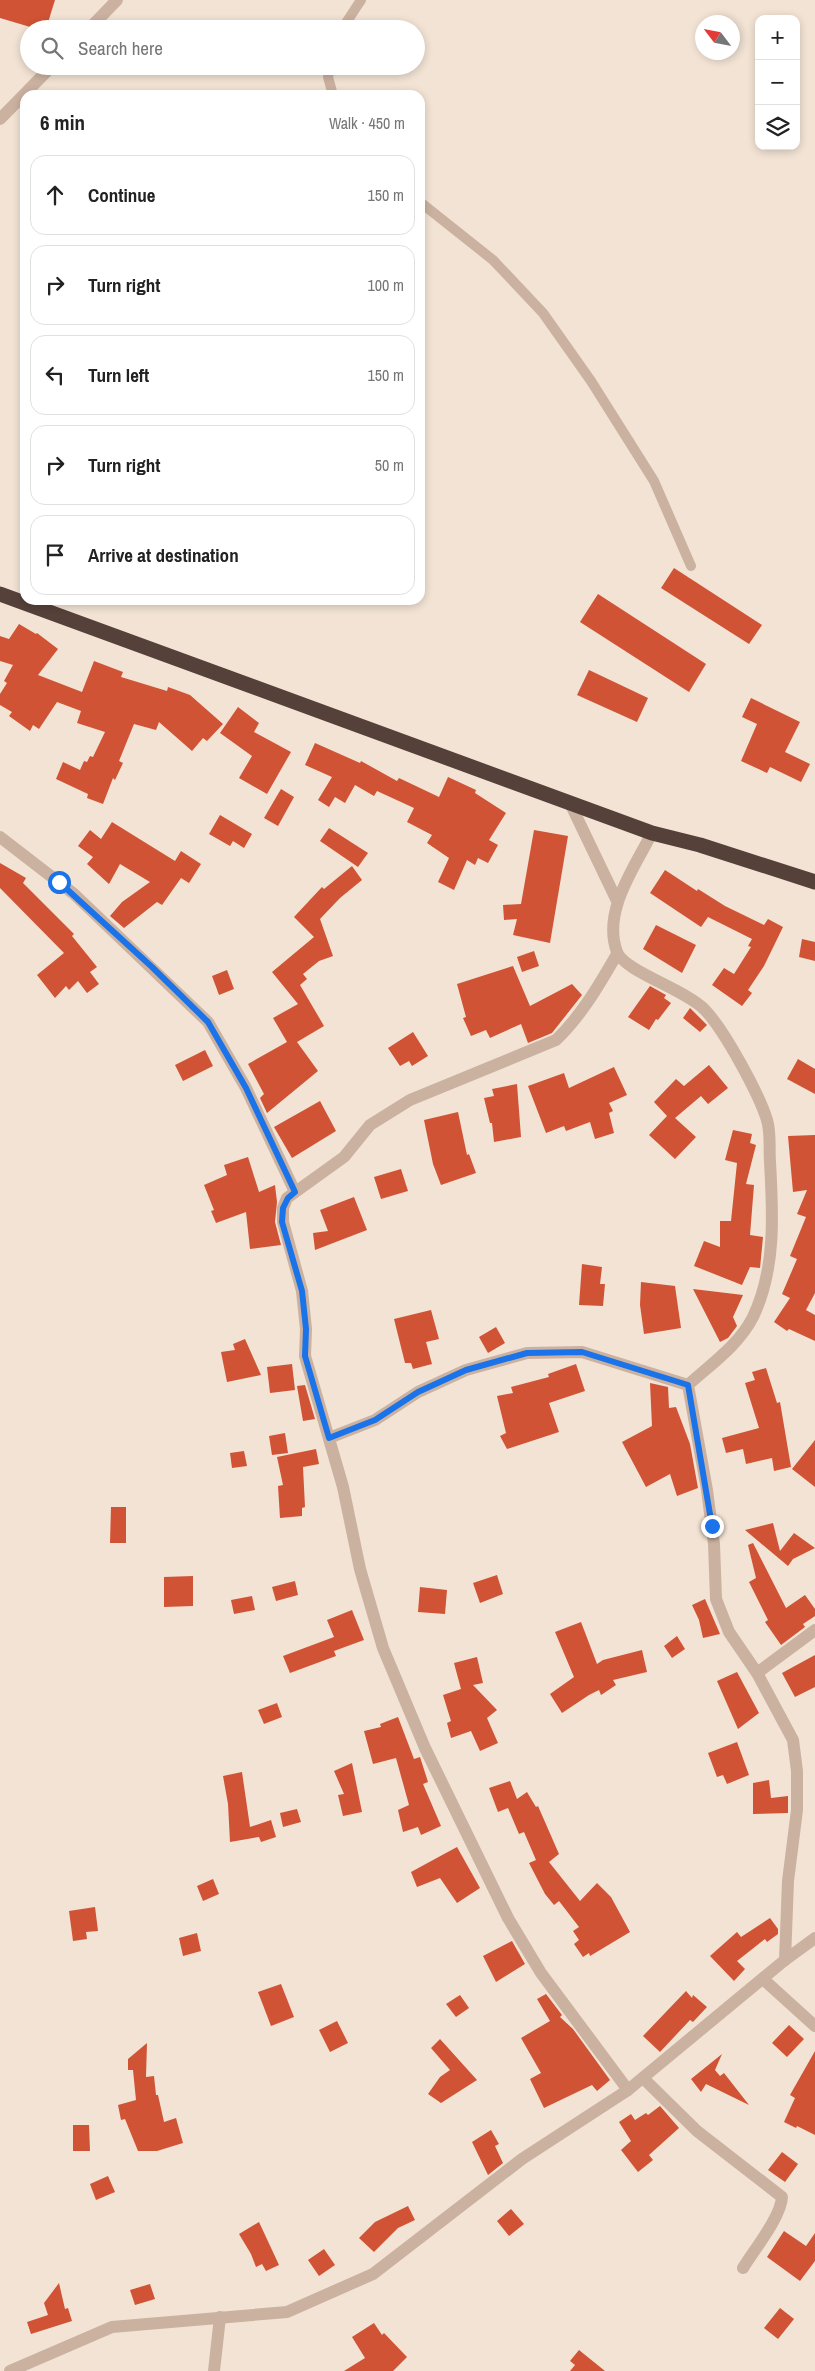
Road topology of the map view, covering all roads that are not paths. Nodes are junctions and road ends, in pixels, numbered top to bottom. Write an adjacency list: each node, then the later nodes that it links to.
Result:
1 (117, 0): 3 (street)
2 (361, 0): 4 (lane)
3 (98, 20)
4 (348, 20)
5 (43, 75): 7 (street)
6 (329, 75): 8 (lane)
7 (28, 90)
8 (332, 90)
9 (20, 99): 10 (street)
10 (0, 119)
11 (425, 206): 12 (lane)
12 (691, 566)
13 (0, 594): 14 (highway)
14 (20, 601)
15 (30, 605): 16 (highway)
16 (570, 803): 17 (highway); 20 (street)
17 (652, 833): 19 (highway); 20 (street)
18 (0, 837): 22 (street)
19 (815, 882)
20 (617, 900): 21 (street)
21 (617, 954): 22 (street); 23 (street)
22 (295, 1192): 24 (street)
23 (688, 1385): 24 (street); 26 (street)
24 (329, 1438): 32 (street)
25 (815, 1630): 26 (street)
26 (758, 1673): 28 (street)
27 (815, 1938): 28 (street)
28 (785, 1960): 29 (street)
29 (763, 1979): 30 (street); 31 (street)
30 (815, 2026)
31 (643, 2078): 32 (street); 33 (street)
32 (628, 2090): 34 (street)
33 (743, 2268)
34 (220, 2317): 35 (street); 36 (street)
35 (10, 2371)
36 (214, 2371)

